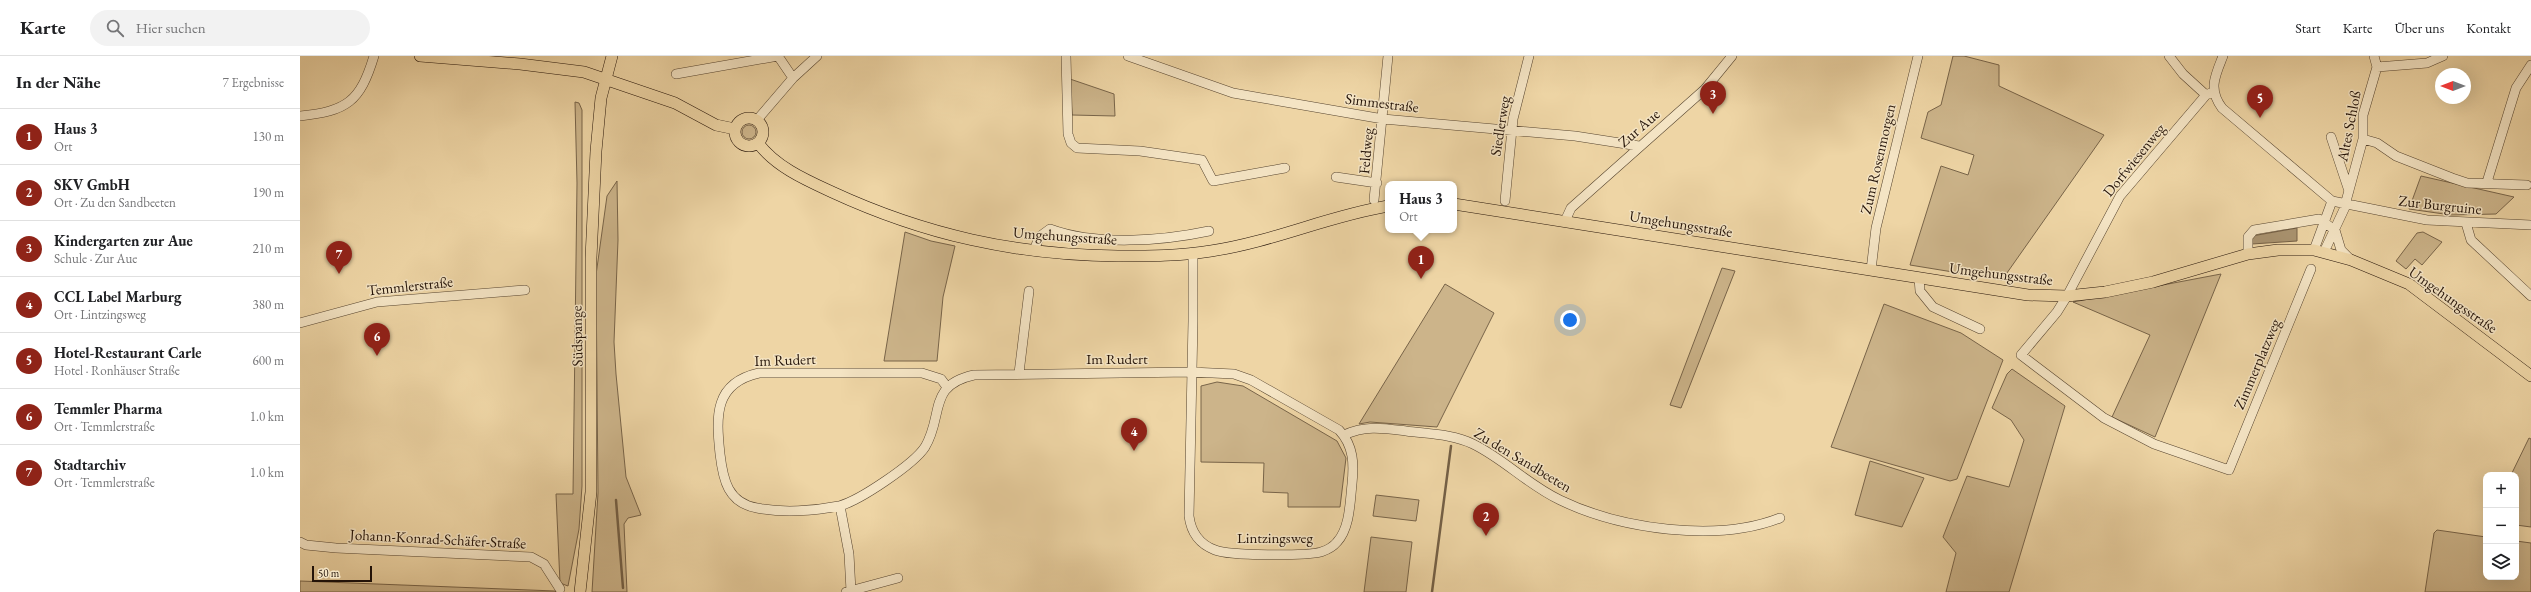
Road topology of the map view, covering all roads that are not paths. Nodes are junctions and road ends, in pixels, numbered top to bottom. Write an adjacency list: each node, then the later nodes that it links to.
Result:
1 (374, 56): 23 (street)
2 (420, 56): 21 (main road)
3 (612, 56): 21 (main road, Südspange)
4 (817, 56): 20 (street)
5 (1066, 56): 32 (street)
6 (1128, 56): 24 (street, Simmestraße)
7 (1388, 56): 24 (street, Feldweg)
8 (1529, 56): 27 (street, Siedlerweg)
9 (1729, 56): 10 (street)
10 (1732, 56): 11 (street); 31 (street, Zur Aue)
11 (1736, 56)
12 (1918, 56): 56 (street, Zum Rosenmorgen)
13 (2169, 56): 22 (street)
14 (2223, 56): 22 (street)
15 (2374, 56): 18 (street)
16 (2443, 56): 18 (street)
17 (2531, 65): 34 (street)
18 (2378, 67): 29 (street, Altes Schloß)
19 (676, 74): 20 (street)
20 (793, 78): 25 (street)
21 (606, 79): 26 (main road); 74 (main road, Südspange)
22 (2209, 94): 40 (street); 60 (street, Dorfwiesenweg)
23 (300, 116)
24 (1383, 119): 27 (street, Simmestraße); 35 (street, Feldweg)
25 (757, 120): 26 (main road); 30 (main road)
26 (735, 129): 30 (main road)
27 (1511, 130): 31 (street, Simmestraße); 39 (street, Siedlerweg)
28 (2331, 137): 37 (street, Altes Schloß)
29 (2363, 139): 34 (street); 37 (street, Altes Schloß)
30 (758, 144): 50 (main road, Umgehungsstraße)
31 (1639, 146): 44 (street, Zur Aue)
32 (1285, 168)
33 (1336, 177): 35 (street)
34 (2487, 182): 36 (street)
35 (1377, 183): 38 (street, Feldweg)
36 (2530, 186)
37 (2349, 191): 42 (street, Altes Schloß)
38 (1374, 200)
39 (1505, 201)
40 (2332, 201): 42 (street, Zur Burgruine); 45 (street)
41 (1457, 204): 44 (main road, Umgehungsstraße)
42 (2346, 205): 46 (street, Zur Burgruine); 48 (street)
43 (1385, 207): 52 (main road, Umgehungsstraße)
44 (1565, 221): 56 (main road, Umgehungsstraße)
45 (2325, 222): 48 (street); 51 (street); 53 (street)
46 (2466, 223): 47 (street, Zur Burgruine); 61 (street)
47 (2530, 223)
48 (2335, 230): 51 (street); 54 (street)
49 (1209, 231): 50 (street)
50 (1034, 251): 52 (main road, Umgehungsstraße)
51 (2319, 251): 53 (main road, Umgehungsstraße); 54 (main road, Umgehungsstraße)
52 (1193, 254): 64 (street, Lintzingsweg)
53 (2248, 254): 60 (main road, Umgehungsstraße)
54 (2351, 260): 66 (main road, Umgehungsstraße)
55 (2311, 269): 60 (street, Zimmerplatzweg)
56 (1871, 270): 57 (main road, Umgehungsstraße)
57 (1919, 278): 60 (main road, Umgehungsstraße); 63 (street)
58 (525, 290): 62 (street, Temmlerstraße)
59 (1029, 291): 65 (street)
60 (2067, 296)
61 (2531, 296)
62 (300, 323)
63 (1980, 329)
64 (1191, 372): 65 (street, Im Rudert); 68 (street); 68 (street, Lintzingsweg)
65 (1019, 373): 67 (street, Im Rudert)
66 (2531, 376)
67 (947, 387): 69 (street, Im Rudert); 69 (street, Im Rudert)
68 (1344, 435): 70 (street, Zu den Sandbeeten)
69 (840, 506): 75 (street)
70 (1780, 518)
71 (300, 542): 73 (street, Johann-Konrad-Schäfer-Straße)
72 (898, 578): 75 (street)
73 (560, 589)
74 (580, 592)
75 (848, 592)

